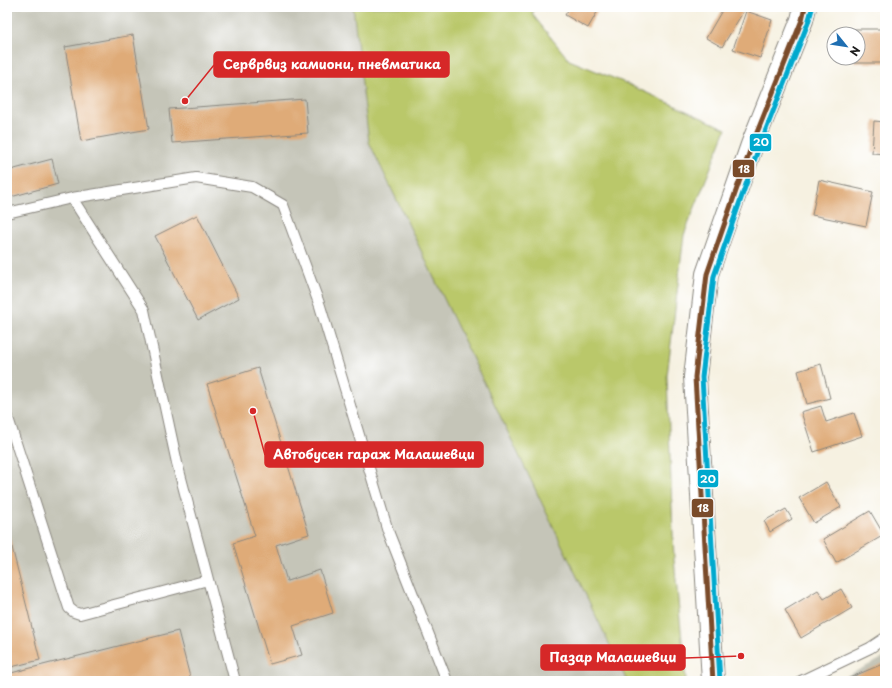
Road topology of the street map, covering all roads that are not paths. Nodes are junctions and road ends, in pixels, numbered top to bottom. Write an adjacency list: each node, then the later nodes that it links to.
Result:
1 (805, 7): 9 (street)
2 (72, 198): 3 (lane); 5 (lane); 8 (lane)
3 (7, 212)
4 (7, 415): 5 (lane)
5 (208, 580): 7 (lane)
6 (885, 638): 10 (lane)
7 (235, 681)
8 (447, 681)
9 (713, 681)
10 (801, 681)

